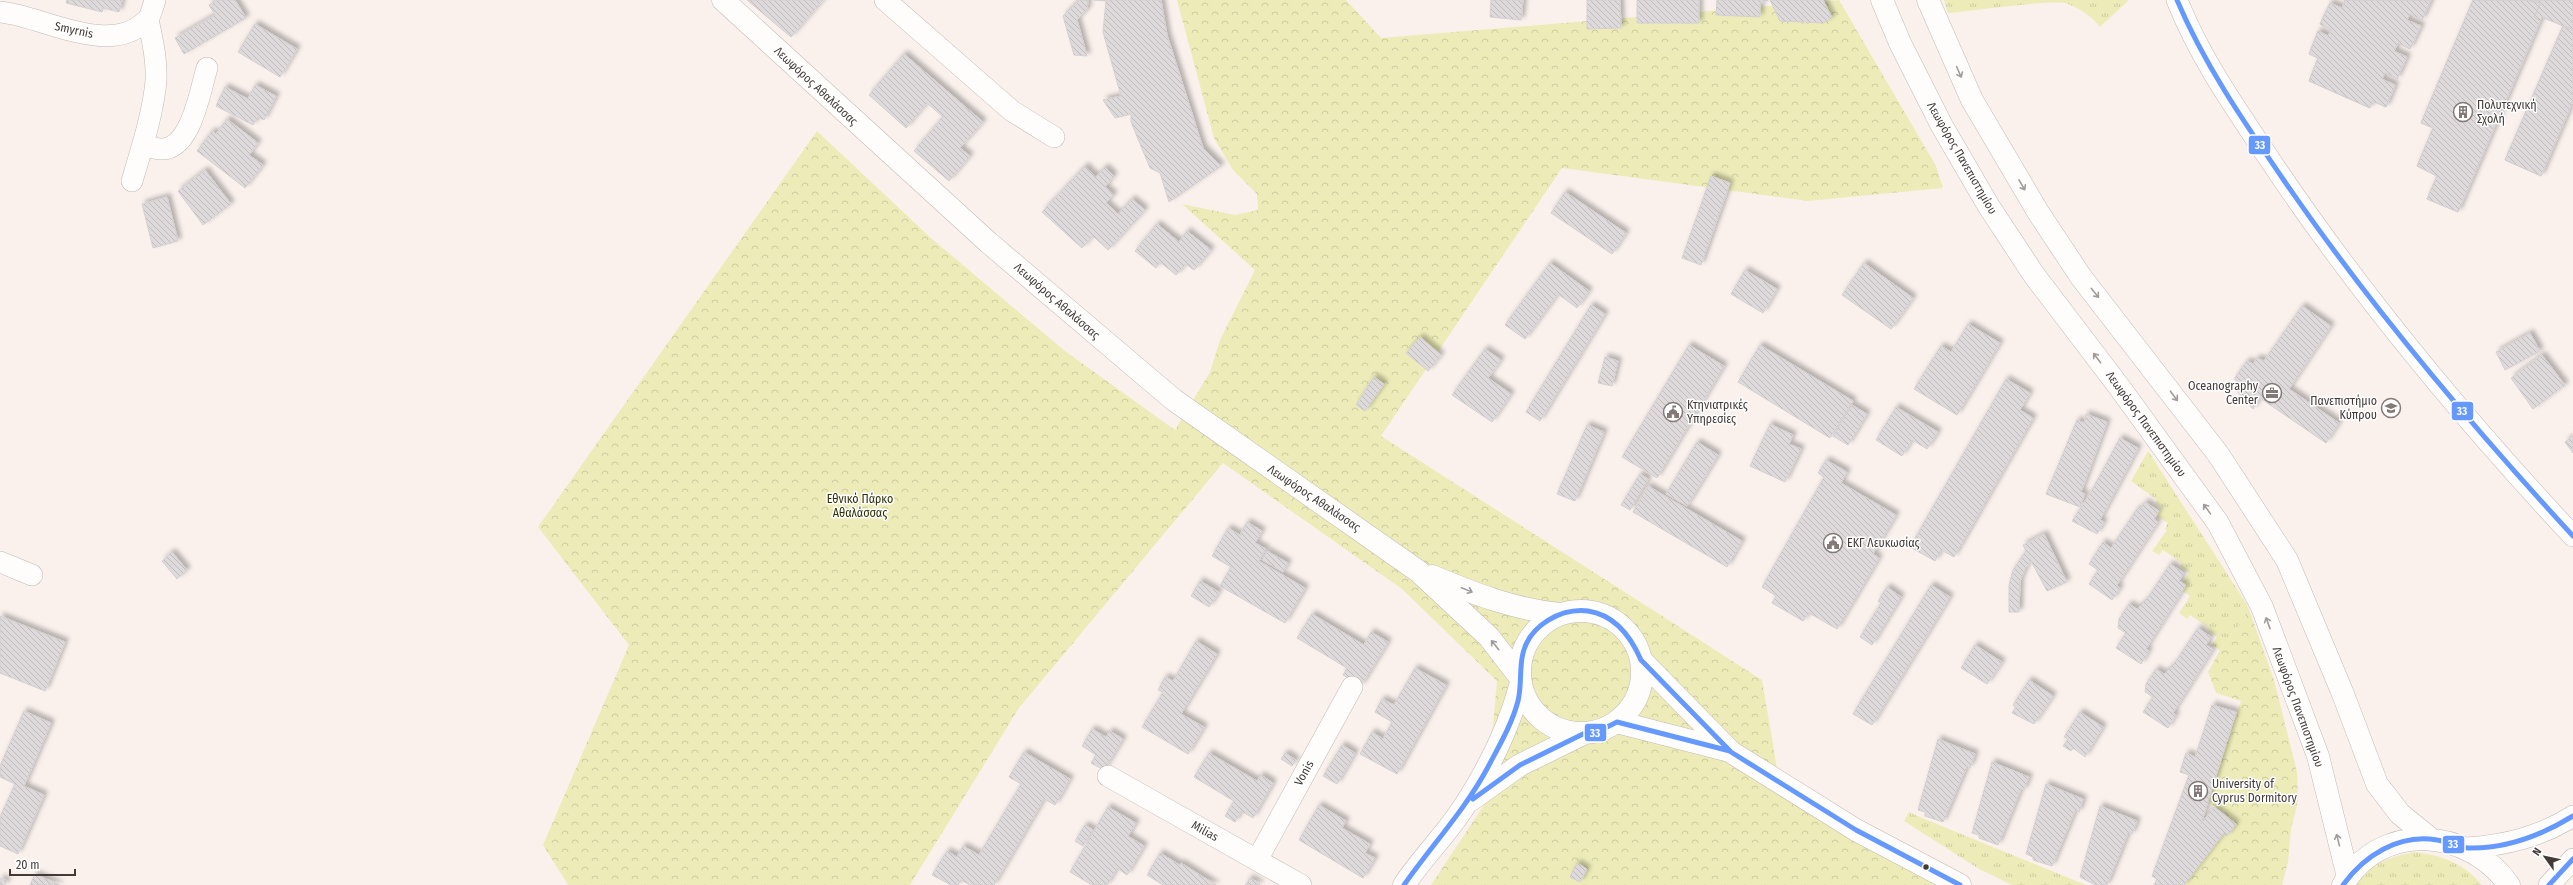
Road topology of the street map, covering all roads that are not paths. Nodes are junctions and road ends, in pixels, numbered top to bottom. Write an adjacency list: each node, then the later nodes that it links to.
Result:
1 (155, 0): 8 (street)
2 (723, 0): 15 (main road, Λεωφόρος Αθαλάσσας)
3 (885, 0): 10 (street)
4 (1882, 0): 31 (main road, Λεωφόρος Πανεπιστημίου, one-way to 4)
5 (1928, 0): 27 (main road, one-way to 27)
6 (2177, 0): 13 (street)
7 (0, 12): 8 (street, Smyrnis)
8 (148, 19): 11 (street)
9 (207, 68): 11 (street)
10 (1054, 137)
11 (143, 144): 12 (street)
12 (132, 181)
13 (2573, 536)
14 (0, 562): 16 (street)
15 (1418, 571): 17 (main road, Λεωφόρος Αθαλάσσας, one-way to 17); 19 (main road, Λεωφόρος Αθαλάσσας, one-way to 15)
16 (32, 575)
17 (1560, 614): 18 (main road); 19 (main road)
18 (1641, 660): 21 (main road); 23 (main road)
19 (1520, 681): 22 (main road); 25 (main road)
20 (1352, 687): 30 (street, Vonis)
21 (1617, 722): 22 (main road); 23 (main road)
22 (1583, 734): 25 (main road)
23 (1731, 752): 34 (main road)
24 (1108, 776): 30 (street, Milias)
25 (1467, 803): 33 (main road)
26 (2573, 816): 28 (street)
27 (2431, 839): 28 (main road); 31 (main road)
28 (2467, 848): 35 (main road)
29 (2573, 859): 36 (street)
30 (1257, 860): 32 (street, Milias)
31 (2346, 881)
32 (1301, 885)
33 (1404, 885)
34 (1960, 885)
35 (2509, 885)
36 (2549, 885)

